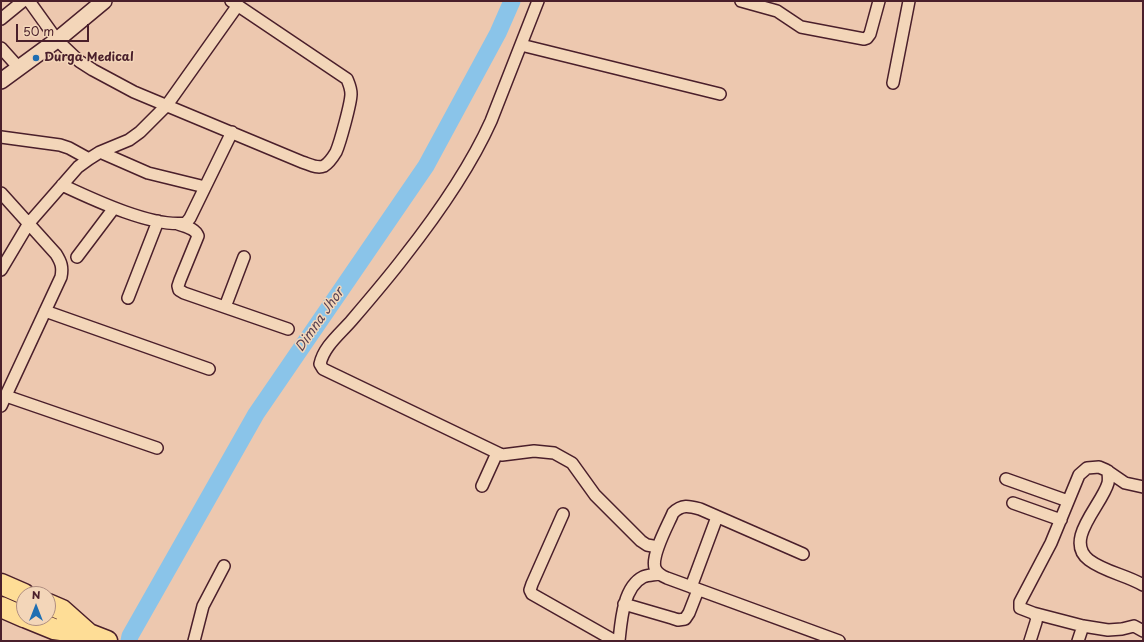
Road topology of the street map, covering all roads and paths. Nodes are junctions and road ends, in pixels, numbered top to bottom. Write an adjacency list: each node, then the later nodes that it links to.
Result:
1 (22, 1): 9 (street)
2 (29, 1): 10 (street)
3 (104, 1): 10 (street)
4 (538, 1): 11 (street)
5 (741, 1): 6 (street)
6 (879, 1)
7 (909, 1): 15 (street)
8 (234, 3): 17 (street); 18 (street)
9 (1, 19)
10 (57, 40): 13 (street); 17 (street)
11 (521, 45): 16 (street); 39 (street)
12 (1, 48): 13 (street)
13 (19, 68): 14 (street)
14 (1, 81)
15 (893, 83)
16 (720, 94)
17 (167, 105): 18 (street); 20 (street)
18 (232, 132): 23 (street)
19 (1, 137): 21 (street)
20 (100, 152): 21 (street); 23 (street)
21 (89, 159): 22 (street)
22 (62, 185): 25 (street); 27 (street)
23 (205, 187): 28 (street)
24 (1, 193): 27 (street)
25 (114, 208): 26 (street); 29 (street)
26 (158, 220): 28 (street); 32 (street)
27 (29, 223): 31 (street); 34 (street)
28 (178, 224): 33 (street)
29 (77, 257)
30 (244, 257): 33 (street)
31 (1, 270)
32 (128, 298)
33 (225, 307): 35 (street)
34 (45, 311): 36 (street); 37 (street)
35 (288, 329)
36 (209, 369)
37 (3, 401): 38 (street)
38 (157, 448)
39 (497, 453): 42 (street); 49 (street)
40 (1108, 471): 43 (street); 44 (street); 54 (street)
41 (1006, 479): 44 (street)
42 (482, 486)
43 (1143, 487)
44 (1068, 501): 48 (street)
45 (1013, 503): 48 (street)
46 (563, 514): 67 (street)
47 (717, 516): 49 (street); 50 (street); 55 (street)
48 (1061, 520): 60 (street)
49 (658, 547): 52 (street)
50 (803, 554)
51 (224, 566): 66 (street)
52 (659, 574): 55 (street); 57 (street)
53 (1, 584): 56 (highway)
54 (1143, 585)
55 (695, 589): 57 (street); 69 (street)
56 (16, 591)
57 (624, 604): 68 (street)
58 (1, 607): 61 (highway)
59 (56, 607): 65 (highway)
60 (1034, 613): 63 (street); 70 (street)
61 (16, 614)
62 (45, 626): 65 (highway)
63 (1083, 626): 64 (street); 71 (street)
64 (1143, 631)
65 (98, 638)
66 (194, 641)
67 (615, 641)
68 (619, 641)
69 (839, 641)
70 (1030, 641)
71 (1078, 641)

